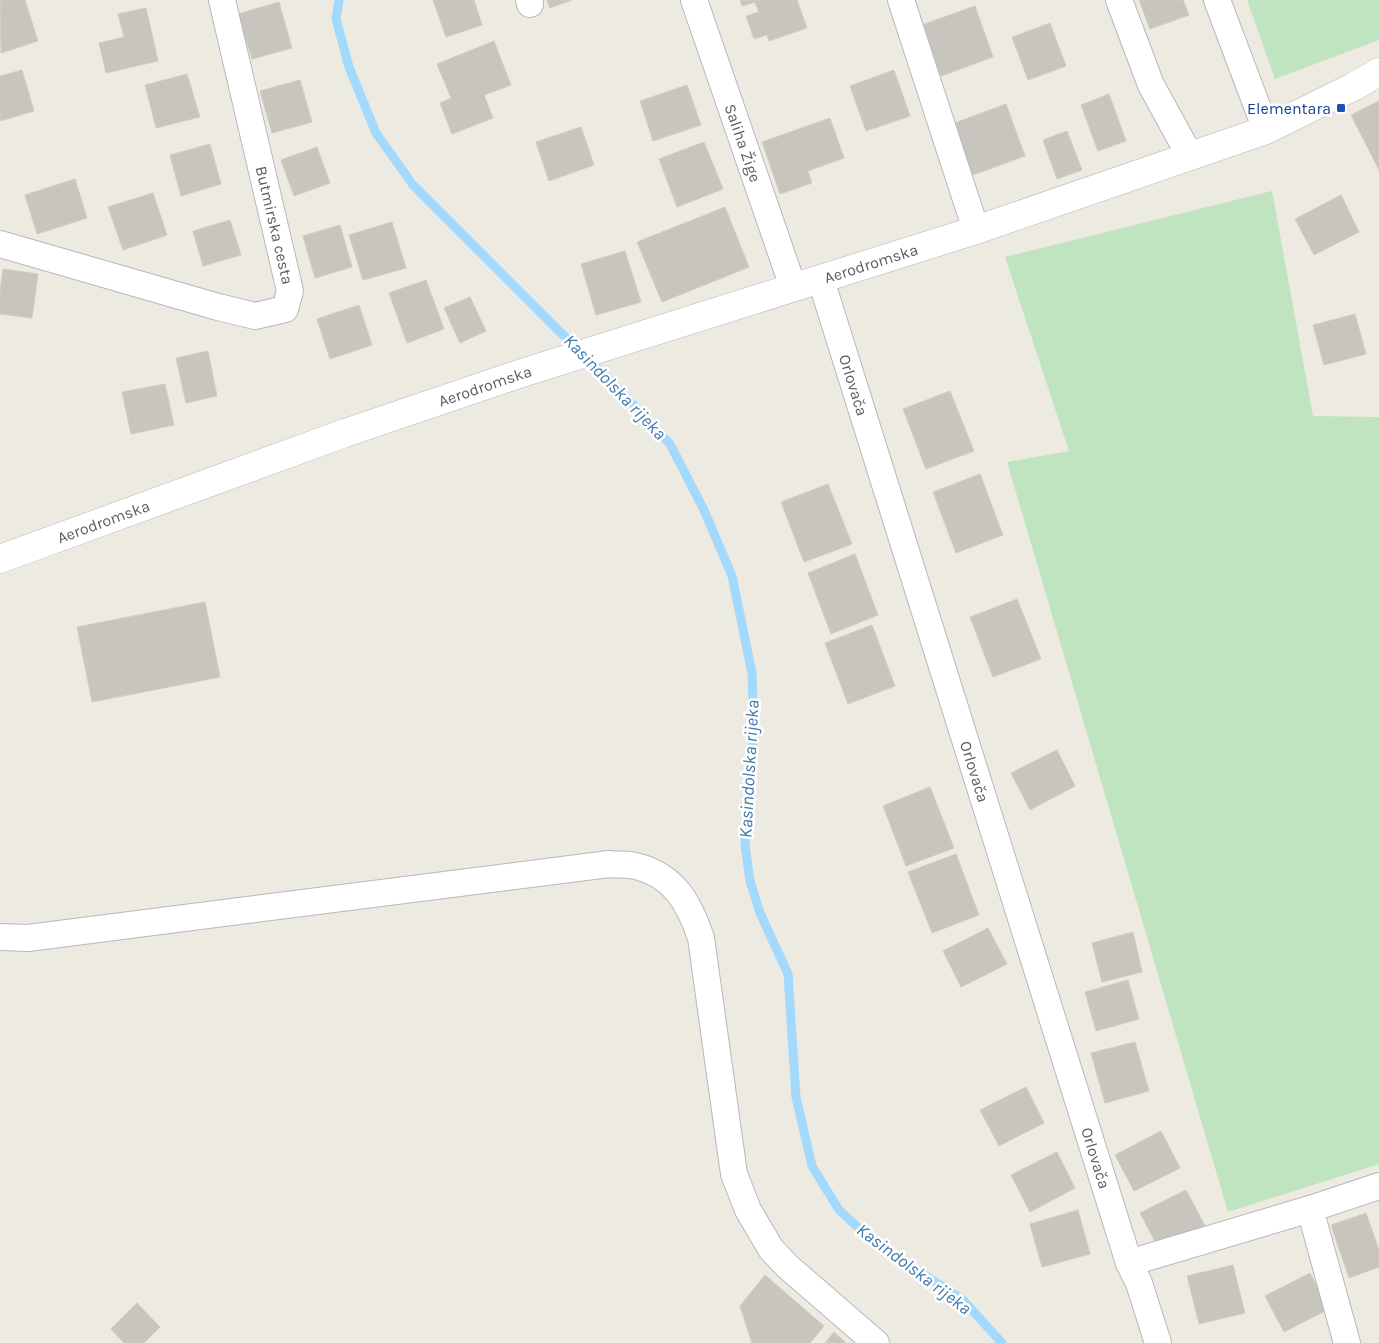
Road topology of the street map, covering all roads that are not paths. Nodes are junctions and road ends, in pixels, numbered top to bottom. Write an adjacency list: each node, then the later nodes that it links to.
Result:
1 (222, 0): 10 (street, Butmirska cesta)
2 (694, 0): 12 (street, Saliha Žige)
3 (901, 0): 9 (street)
4 (1119, 0): 8 (street)
5 (1217, 0): 7 (street)
6 (1379, 72): 7 (street, Aerodromska)
7 (1266, 130): 8 (street, Aerodromska)
8 (1190, 156): 9 (street, Aerodromska)
9 (976, 230): 11 (street, Aerodromska)
10 (0, 244)
11 (821, 280): 12 (street, Aerodromska); 17 (street, Orlovača)
12 (793, 287): 13 (street, Aerodromska)
13 (0, 560)
14 (0, 937): 18 (street)
15 (1379, 1186): 16 (street)
16 (1310, 1209): 17 (street); 20 (street)
17 (1129, 1263): 19 (street, Orlovača)
18 (876, 1343)
19 (1158, 1343)
20 (1347, 1343)

